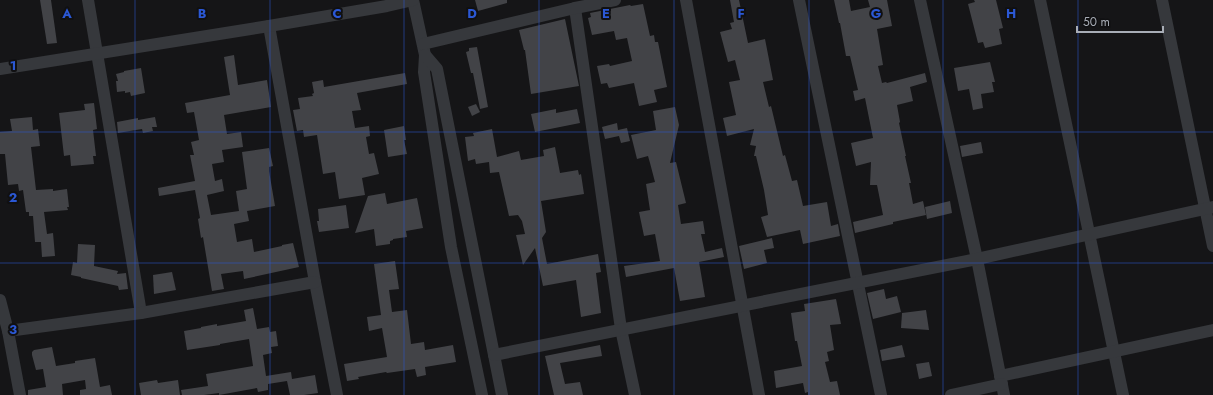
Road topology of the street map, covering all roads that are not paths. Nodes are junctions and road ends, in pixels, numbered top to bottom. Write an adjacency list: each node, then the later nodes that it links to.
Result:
1 (88, 0): 12 (street)
2 (413, 0): 10 (street); 11 (street)
3 (615, 0): 9 (street)
4 (686, 0): 23 (street)
5 (799, 0): 21 (street)
6 (920, 0): 19 (street)
7 (1040, 0): 15 (street)
8 (1162, 0): 14 (street)
9 (575, 8): 11 (street); 25 (street)
10 (269, 26): 12 (street); 20 (street)
11 (424, 50): 16 (street); 18 (street)
12 (98, 53): 13 (street); 24 (street)
13 (0, 69)
14 (1209, 208): 15 (street); 17 (street)
15 (1088, 234): 19 (street); 28 (street)
16 (472, 243): 18 (street); 29 (street)
17 (1213, 246)
18 (451, 247): 32 (street)
19 (977, 259): 21 (street); 31 (street)
20 (315, 282): 24 (street); 34 (street)
21 (858, 282): 23 (street); 38 (street)
22 (0, 300): 26 (street)
23 (742, 305): 25 (street); 37 (street)
24 (141, 313): 26 (street)
25 (621, 329): 29 (street); 36 (street)
26 (8, 330): 33 (street)
27 (1213, 330): 28 (street)
28 (1115, 351): 31 (street); 40 (street)
29 (494, 355): 30 (street)
30 (499, 379): 32 (street); 35 (street)
31 (1002, 385): 39 (street)
32 (481, 389)
33 (20, 395)
34 (337, 395)
35 (502, 395)
36 (635, 395)
37 (759, 395)
38 (881, 395)
39 (951, 395)
40 (1123, 395)

